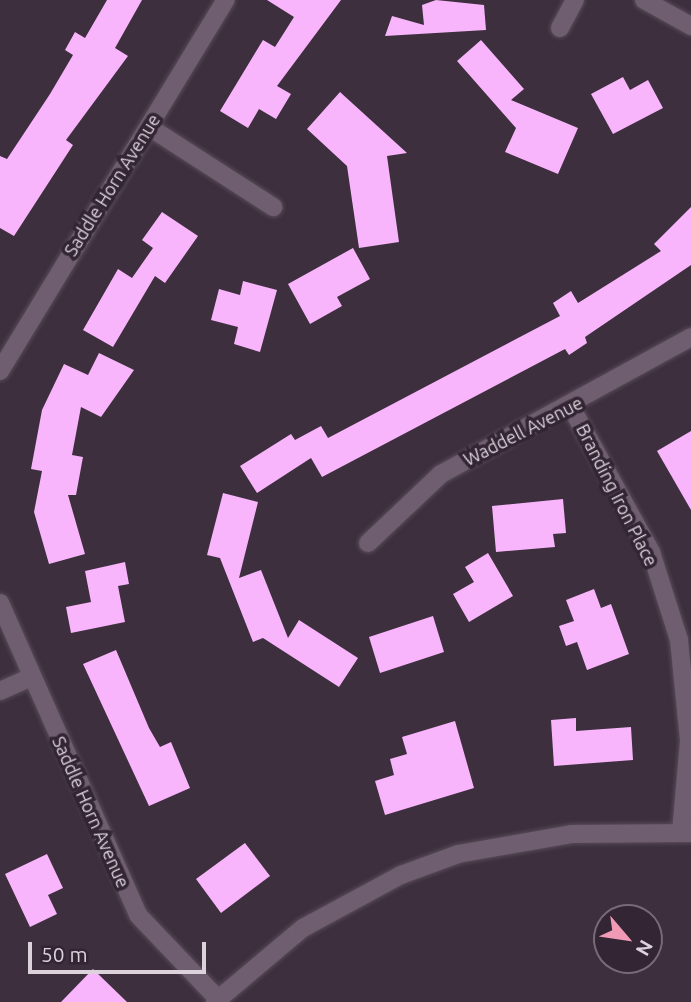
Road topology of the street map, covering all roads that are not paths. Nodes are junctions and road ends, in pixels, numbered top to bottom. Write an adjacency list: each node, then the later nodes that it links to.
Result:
1 (226, 0): 6 (street, Saddle Horn Avenue)
2 (575, 0): 5 (street)
3 (644, 0): 4 (street)
4 (691, 26)
5 (560, 28)
6 (149, 127): 7 (street); 9 (street, Saddle Horn Avenue)
7 (273, 207)
8 (691, 337): 10 (street, Waddell Avenue)
9 (0, 371)
10 (572, 407): 11 (street, Waddell Avenue); 15 (street, Branding Iron Place)
11 (368, 543)
12 (0, 603): 13 (street, Saddle Horn Avenue)
13 (32, 677): 14 (street); 16 (street, Saddle Horn Avenue)
14 (0, 691)
15 (686, 832): 16 (street)
16 (216, 1000)

